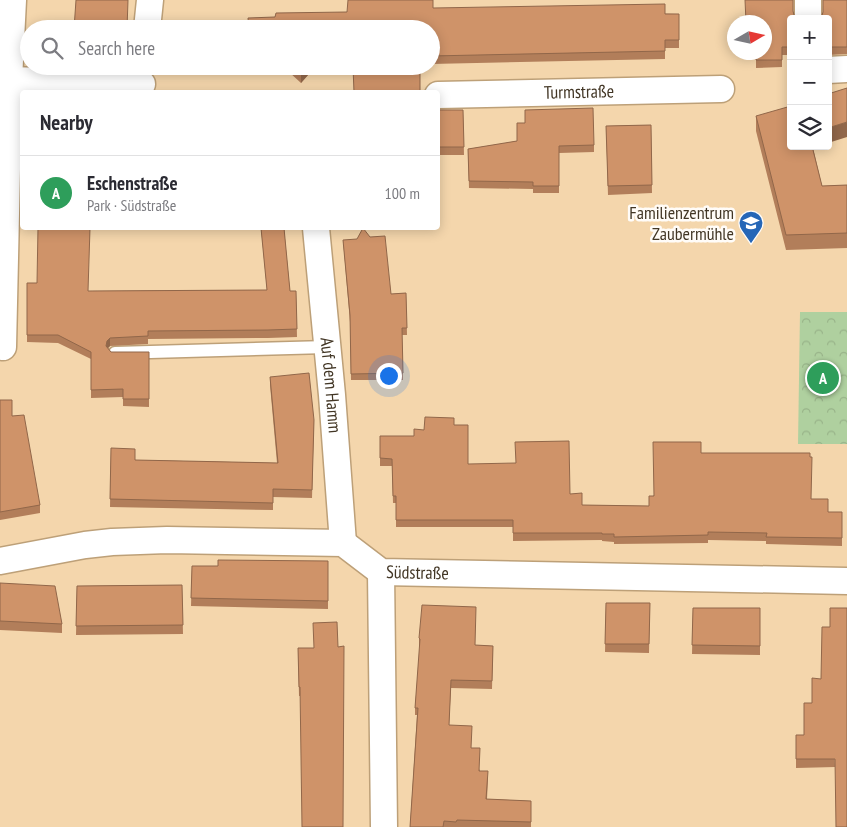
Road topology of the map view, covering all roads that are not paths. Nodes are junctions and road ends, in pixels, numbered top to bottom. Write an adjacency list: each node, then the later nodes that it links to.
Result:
1 (13, 0): 8 (street)
2 (150, 0): 5 (street)
3 (808, 0): 4 (street)
4 (808, 15)
5 (148, 20)
6 (832, 70): 7 (street)
7 (847, 70)
8 (9, 80): 9 (street); 14 (street)
9 (145, 81)
10 (721, 89): 11 (street, Turmstraße)
11 (440, 95)
12 (316, 230): 13 (street, Auf dem Hamm)
13 (327, 347): 15 (lane); 16 (street, Auf dem Hamm)
14 (3, 348)
15 (114, 353)
16 (343, 543): 17 (street); 18 (street, Südstraße)
17 (0, 561)
18 (381, 572): 19 (street, Südstraße); 20 (street)
19 (847, 581)
20 (384, 827)

